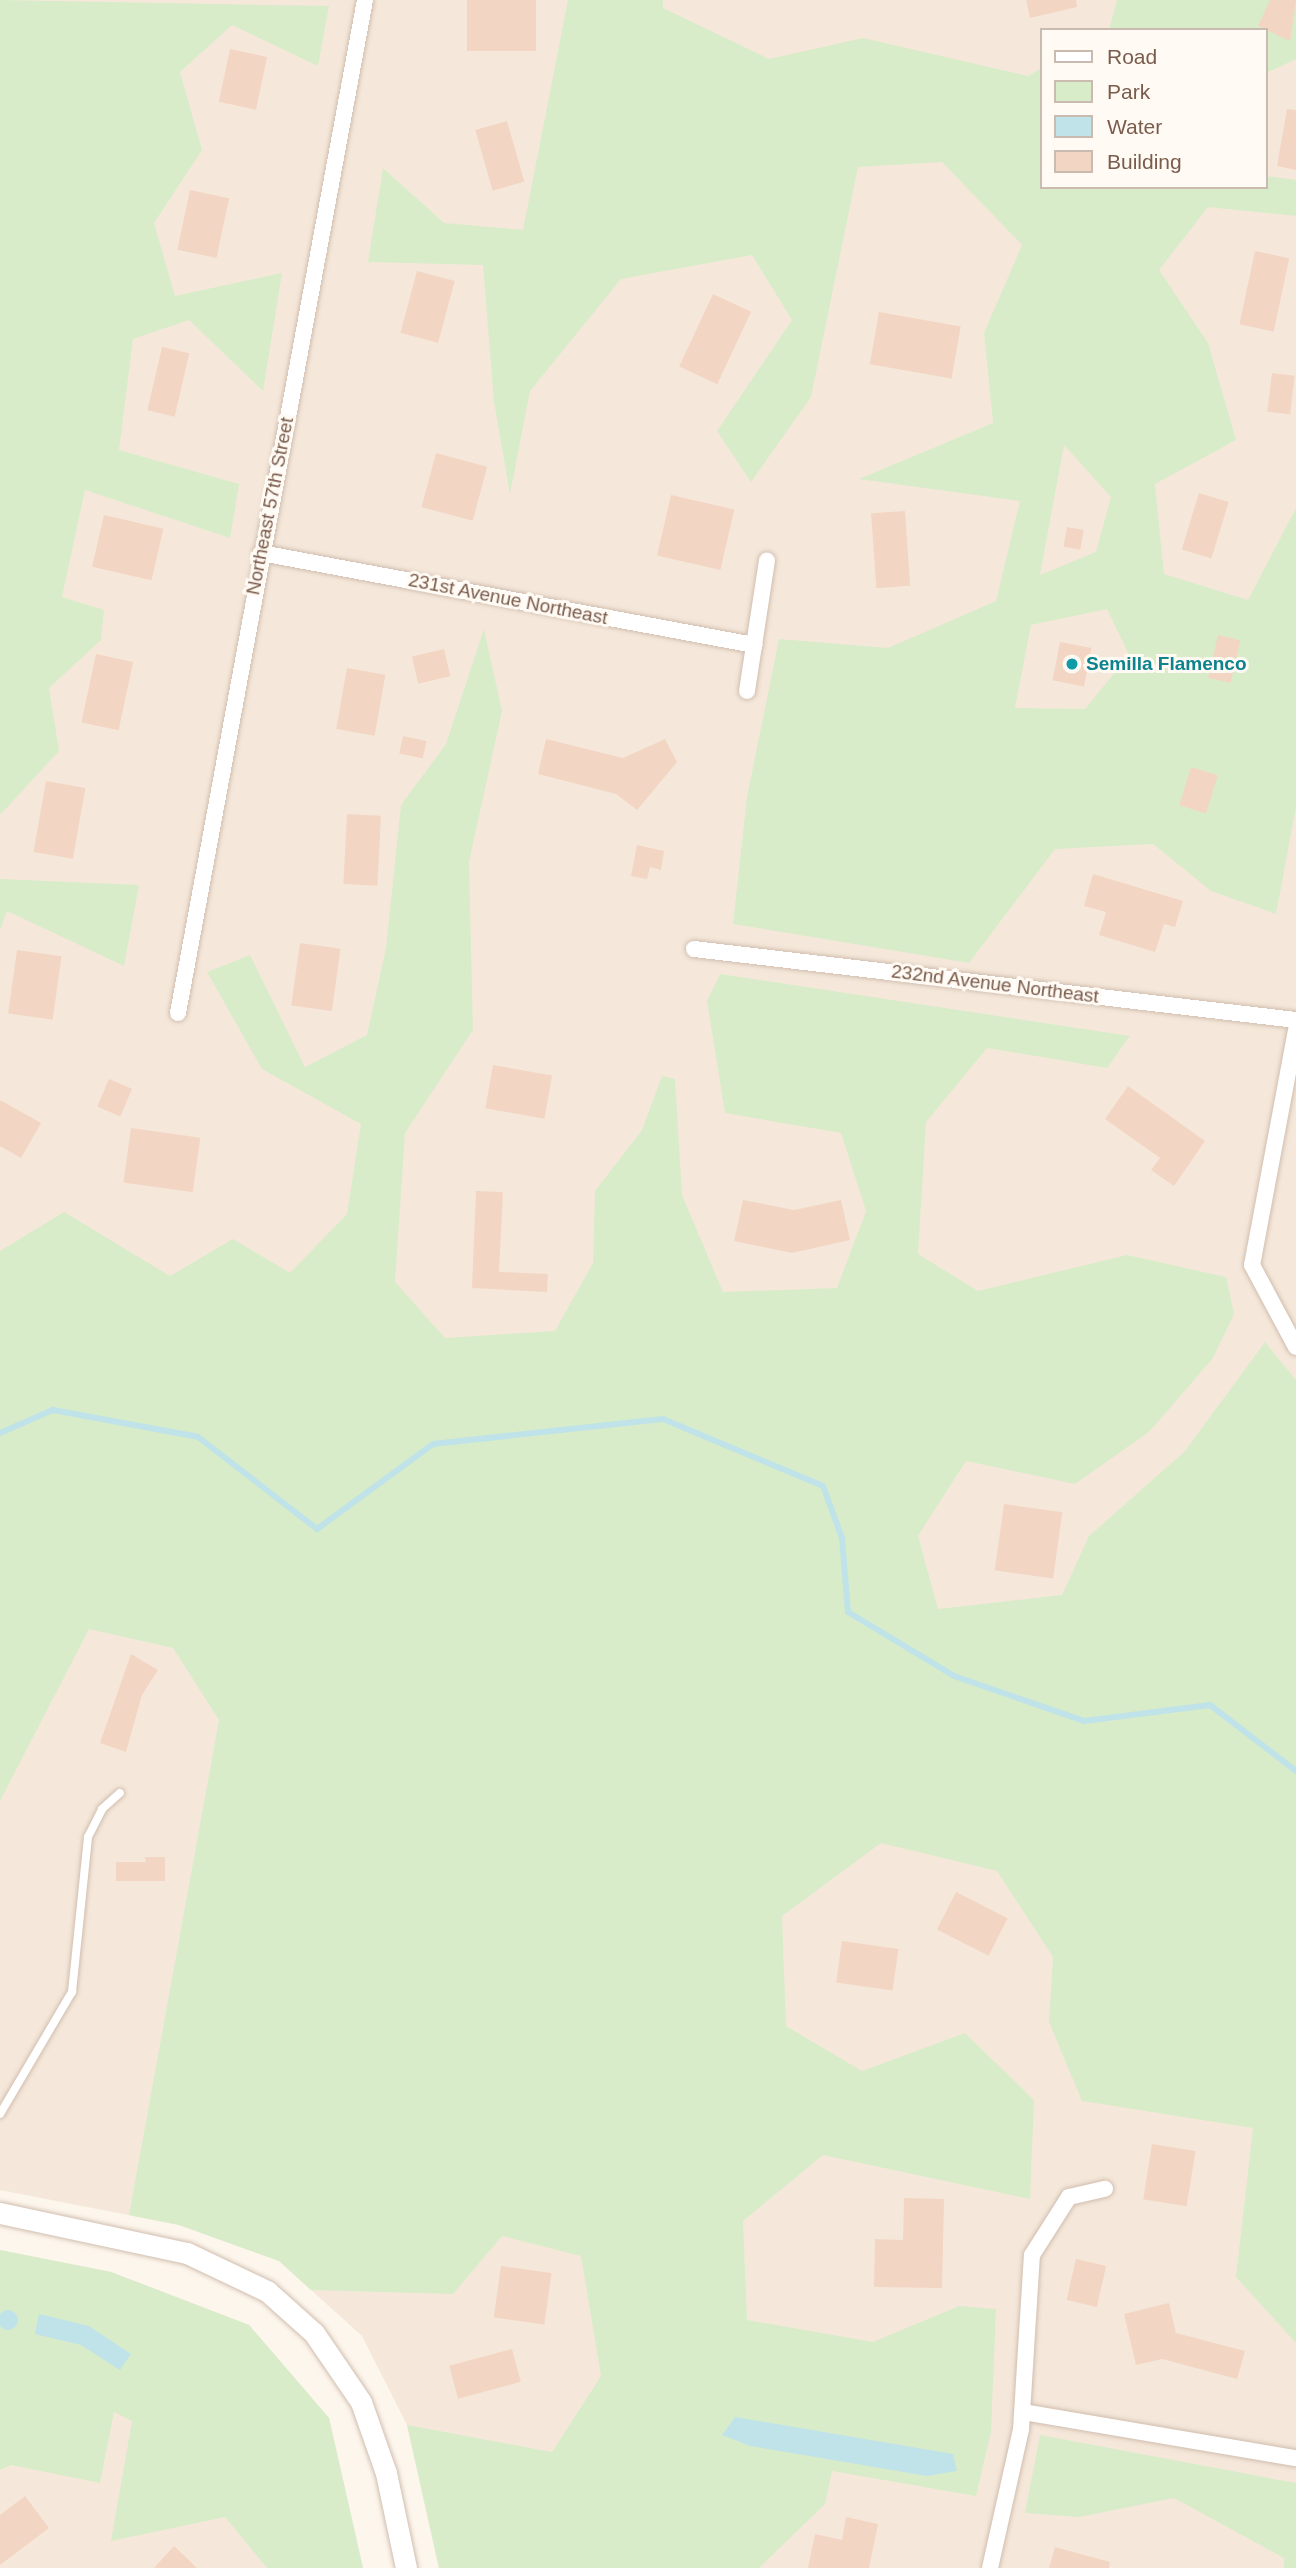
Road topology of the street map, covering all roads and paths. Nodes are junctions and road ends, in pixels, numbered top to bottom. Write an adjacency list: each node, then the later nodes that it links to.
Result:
1 (365, 0): 2 (street, Northeast 57th Street)
2 (261, 553): 4 (street, 231st Avenue Northeast); 7 (street, Northeast 57th Street)
3 (767, 561): 4 (street)
4 (754, 645): 5 (street)
5 (747, 691)
6 (694, 949): 8 (street, 232nd Avenue Northeast)
7 (178, 1013)
8 (1296, 1020)
9 (1296, 1030): 10 (street)
10 (1296, 1347)
11 (120, 1793): 12 (lane)
12 (0, 2114)
13 (1105, 2189): 15 (street)
14 (0, 2213): 17 (street)
15 (1023, 2412): 16 (street); 18 (street)
16 (1296, 2458)
17 (406, 2568)
18 (990, 2568)

